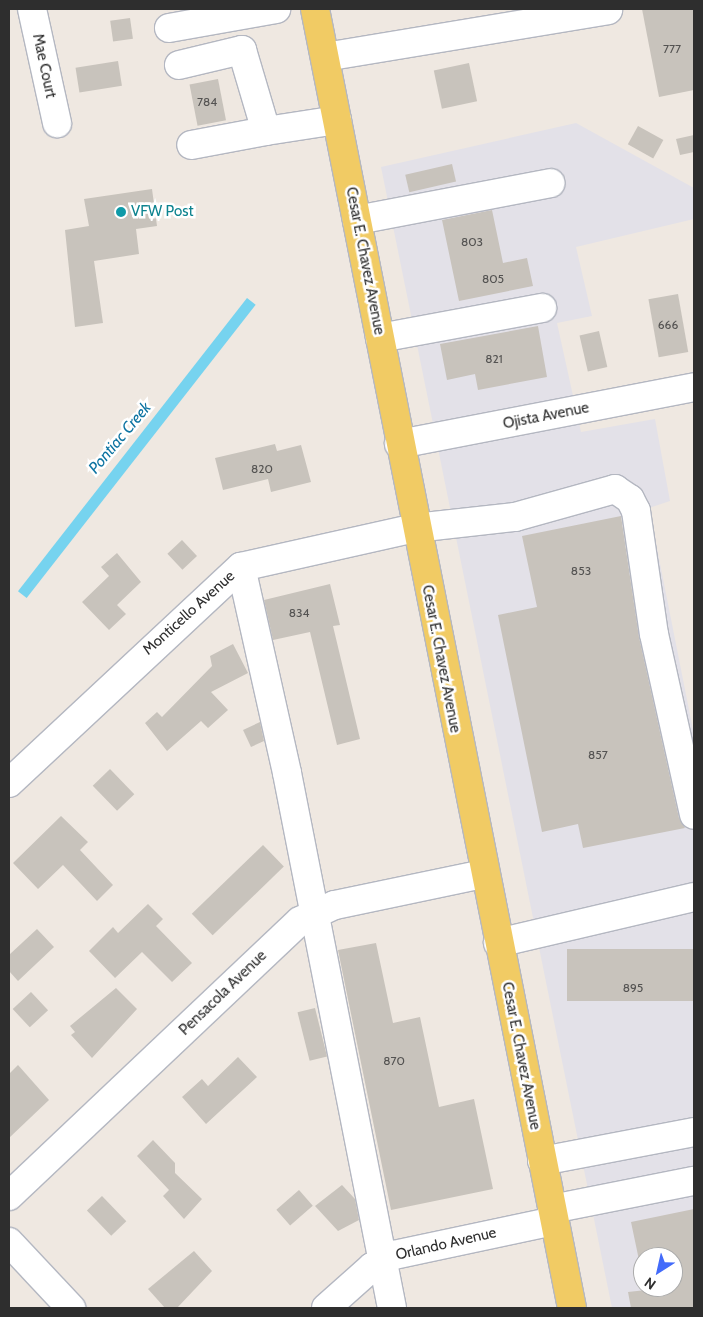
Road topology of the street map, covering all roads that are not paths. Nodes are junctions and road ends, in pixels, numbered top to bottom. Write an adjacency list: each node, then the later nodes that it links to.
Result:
1 (32, 9): 10 (street, Mae Court)
2 (276, 9): 5 (street)
3 (316, 9): 7 (main road, Cesar E. Chavez Avenue)
4 (608, 10): 7 (street)
5 (235, 12): 6 (street)
6 (169, 28)
7 (325, 58): 9 (main road, Cesar E. Chavez Avenue)
8 (179, 64): 11 (street)
9 (337, 120): 11 (street); 14 (main road, Cesar E. Chavez Avenue)
10 (57, 123)
11 (266, 131): 12 (street)
12 (191, 145)
13 (551, 183): 14 (street)
14 (357, 220): 16 (main road, Cesar E. Chavez Avenue)
15 (542, 308): 16 (street)
16 (380, 338): 18 (main road, Cesar E. Chavez Avenue)
17 (694, 387): 18 (street, Ojista Avenue)
18 (399, 444): 19 (main road, Cesar E. Chavez Avenue)
19 (415, 528): 20 (street, Monticello Avenue); 22 (street, Monticello Avenue); 23 (main road, Cesar E. Chavez Avenue)
20 (240, 567): 21 (street, Monticello Avenue); 25 (street)
21 (9, 783)
22 (694, 815)
23 (484, 874): 25 (street, Pensacola Avenue); 26 (main road, Cesar E. Chavez Avenue)
24 (694, 896): 26 (street)
25 (313, 913): 30 (street, Pensacola Avenue); 33 (street)
26 (498, 943): 28 (main road, Cesar E. Chavez Avenue)
27 (694, 1132): 28 (street)
28 (542, 1161): 31 (main road, Cesar E. Chavez Avenue)
29 (694, 1181): 31 (street, Orlando Avenue)
30 (9, 1196)
31 (553, 1215): 33 (street, Orlando Avenue); 37 (main road, Cesar E. Chavez Avenue)
32 (9, 1242): 34 (street)
33 (383, 1260): 35 (street, Orlando Avenue); 36 (street)
34 (71, 1308)
35 (326, 1308)
36 (392, 1308)
37 (572, 1308)

